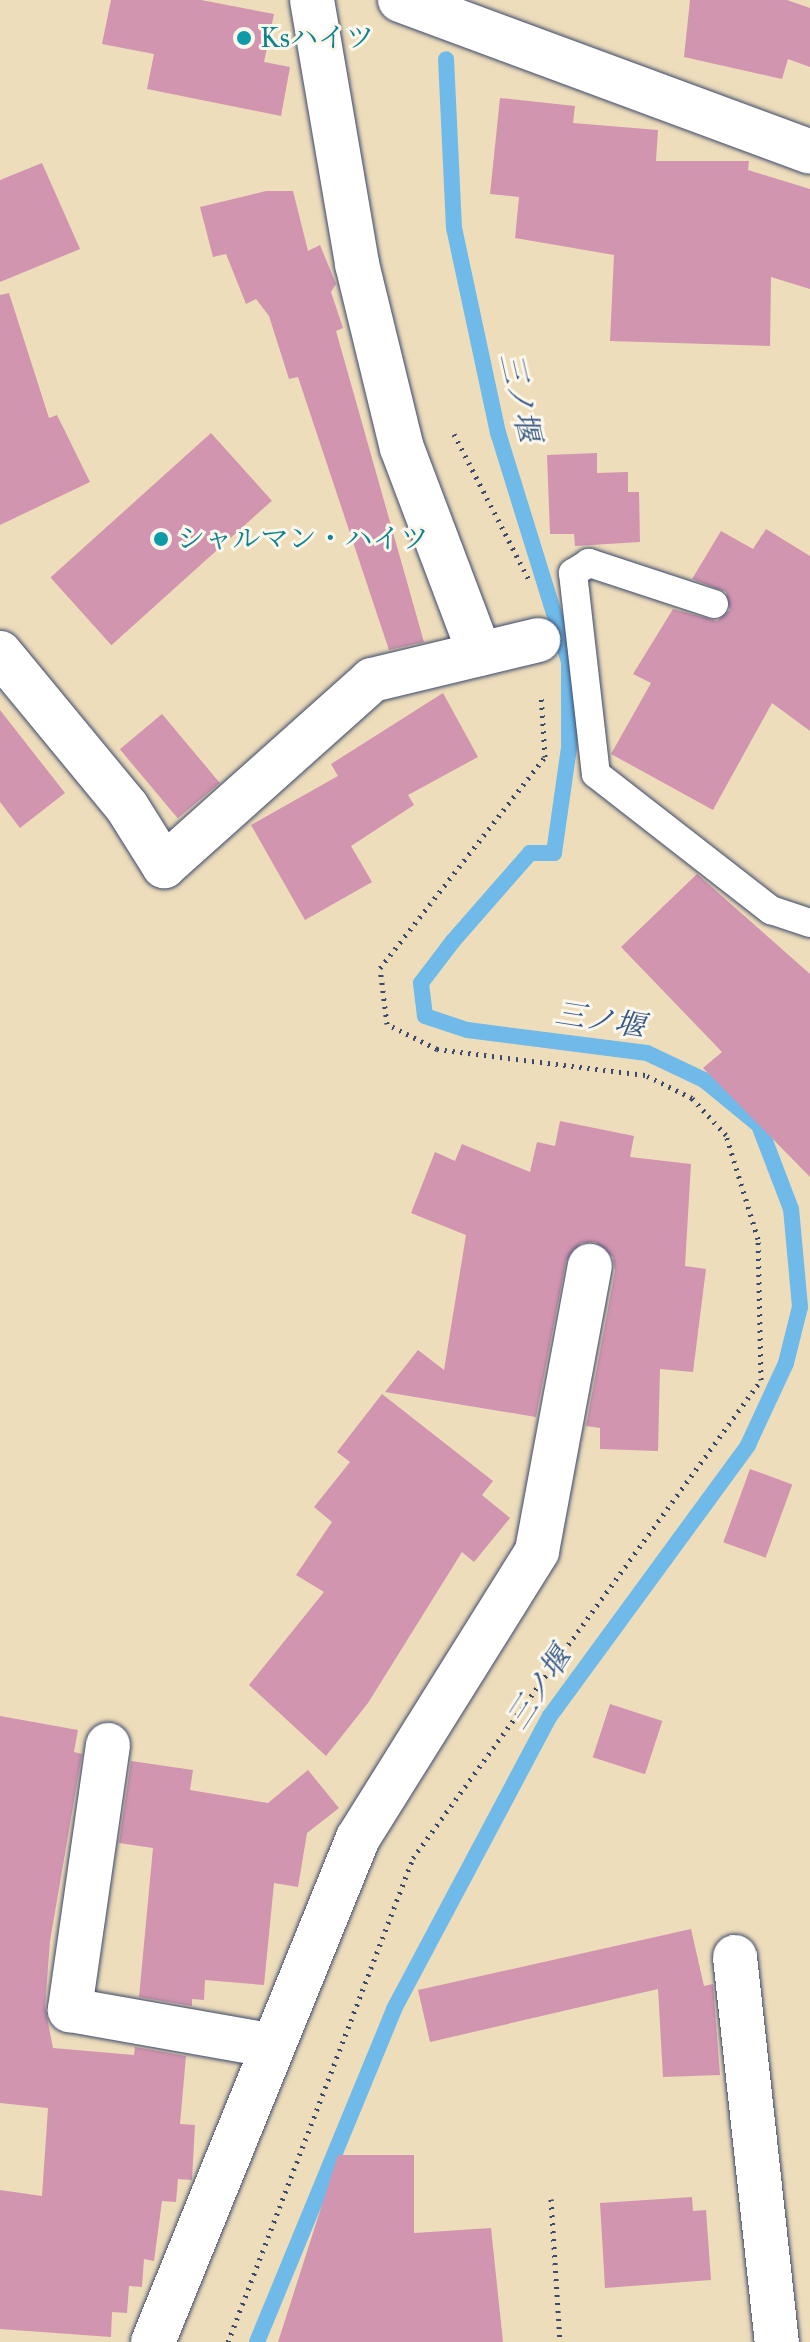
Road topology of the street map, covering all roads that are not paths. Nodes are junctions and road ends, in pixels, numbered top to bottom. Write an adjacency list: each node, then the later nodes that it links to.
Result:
1 (312, 0): 7 (street)
2 (400, 0): 3 (street)
3 (810, 152)
4 (714, 604): 8 (lane)
5 (538, 640): 7 (street)
6 (0, 653): 7 (street)
7 (480, 654)
8 (809, 920)
9 (590, 1266): 12 (street)
10 (108, 1745): 12 (street)
11 (735, 1957): 14 (street)
12 (268, 2045): 13 (street)
13 (153, 2342)
14 (777, 2342)

